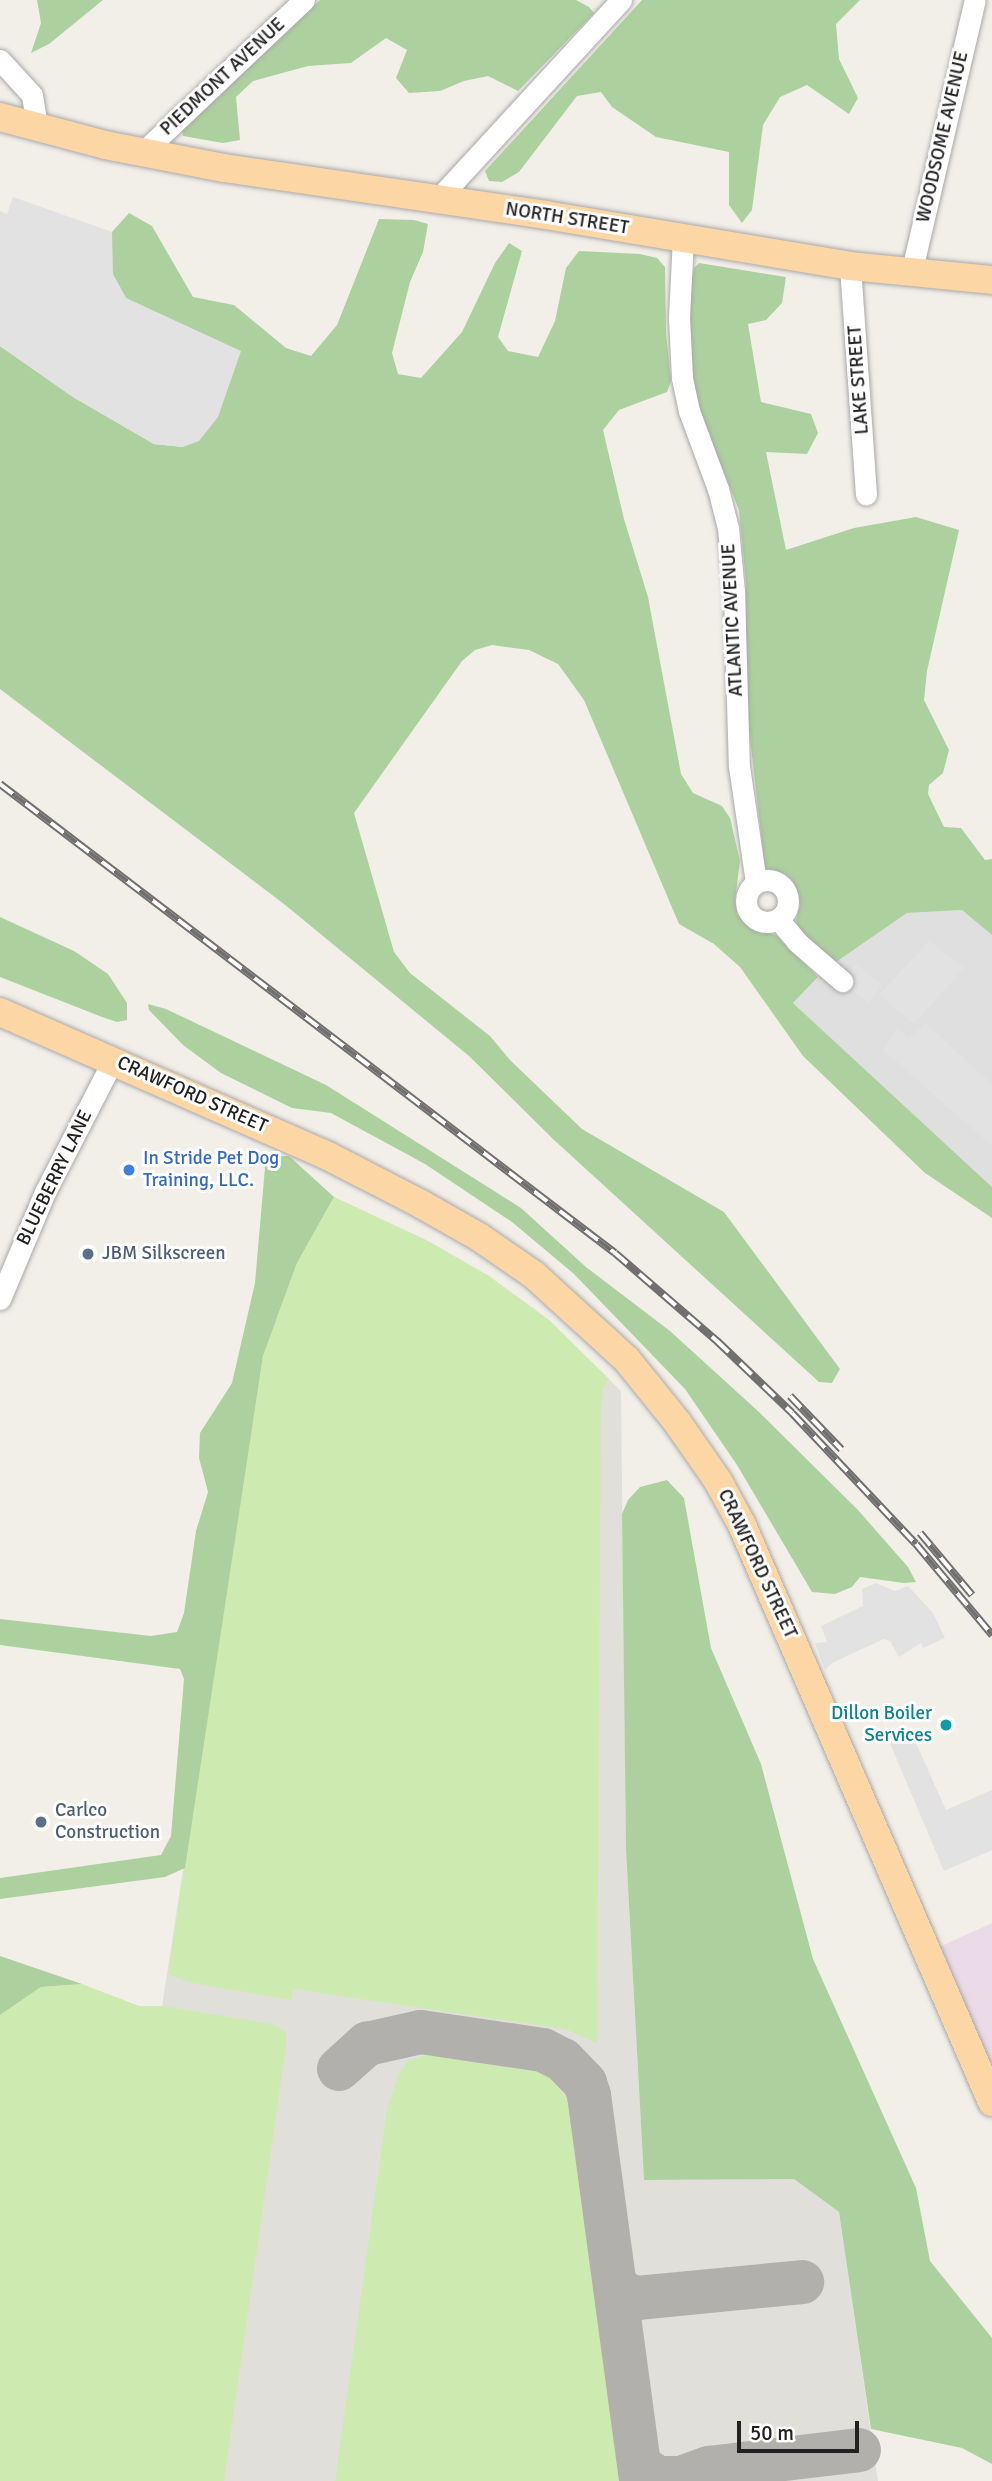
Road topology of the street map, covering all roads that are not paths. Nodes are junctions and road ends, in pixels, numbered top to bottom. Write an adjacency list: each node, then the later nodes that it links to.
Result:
1 (304, 0): 7 (street, PIEDMONT AVENUE)
2 (621, 0): 8 (street)
3 (975, 0): 11 (street, WOODSOME AVENUE)
4 (0, 60): 6 (street)
5 (0, 117): 6 (main road, NORTH STREET)
6 (37, 128): 7 (main road, NORTH STREET)
7 (142, 153): 8 (main road, NORTH STREET)
8 (439, 198): 9 (main road, NORTH STREET)
9 (683, 238): 10 (main road, NORTH STREET); 14 (street, ATLANTIC AVENUE)
10 (850, 266): 11 (main road, NORTH STREET); 13 (street, LAKE STREET)
11 (911, 274): 12 (main road, NORTH STREET)
12 (992, 280)
13 (866, 494)
14 (756, 882): 15 (street, ATLANTIC AVENUE); 15 (street)
15 (778, 919): 16 (street)
16 (842, 981)
17 (0, 1012): 18 (main road, CRAWFORD STREET)
18 (113, 1060): 19 (street, BLUEBERRY LANE); 20 (main road, CRAWFORD STREET)
19 (0, 1299)
20 (992, 2102)

